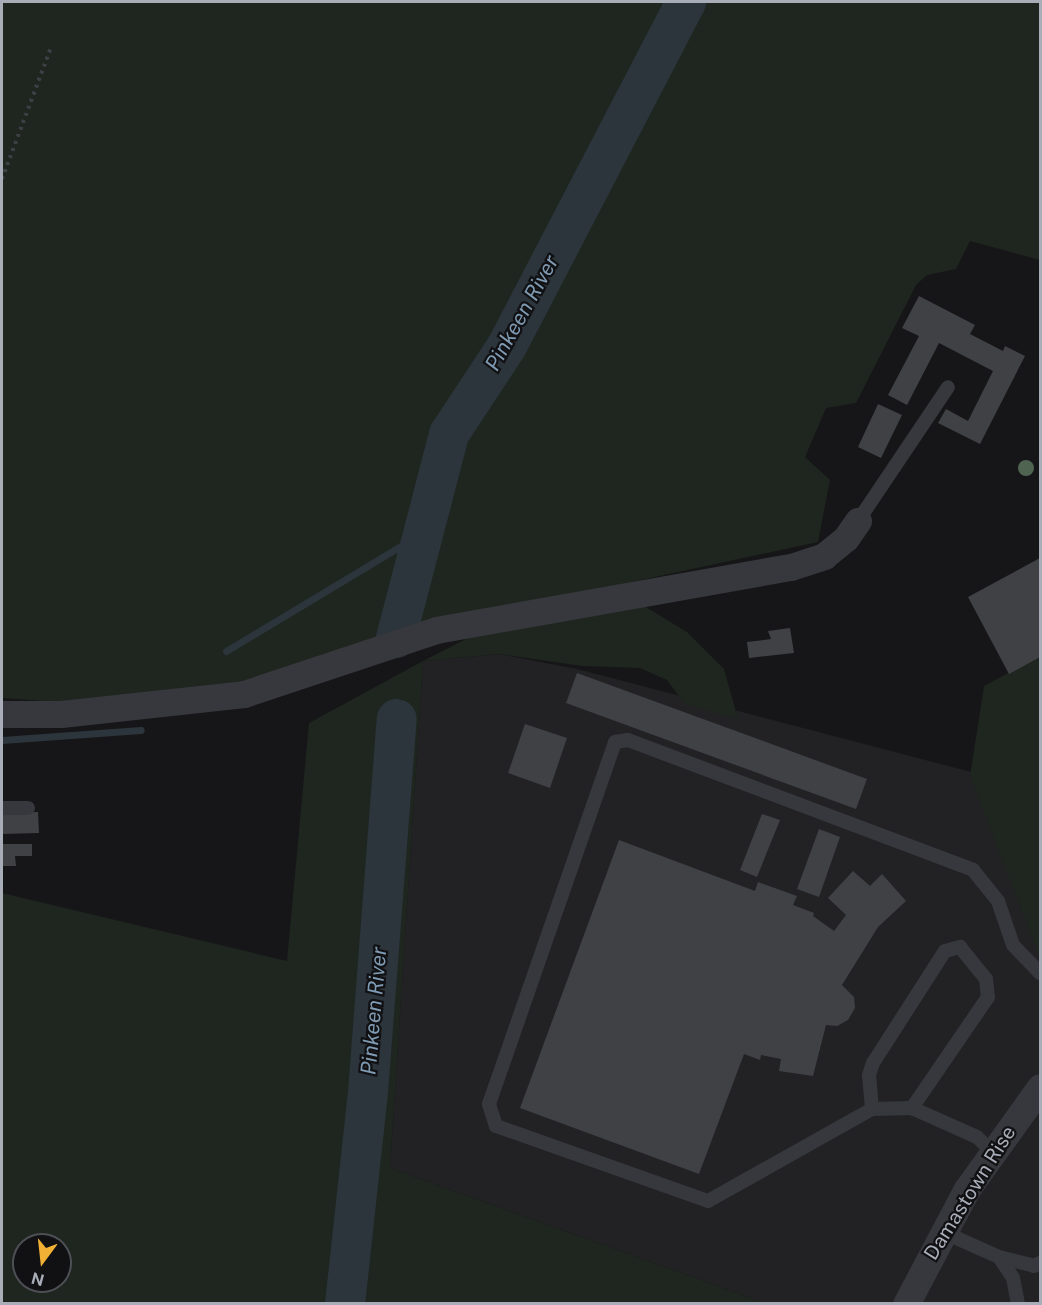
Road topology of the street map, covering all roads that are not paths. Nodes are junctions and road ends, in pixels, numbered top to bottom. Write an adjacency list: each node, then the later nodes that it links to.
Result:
1 (948, 387): 2 (lane)
2 (858, 521): 3 (street)
3 (2, 714)
4 (2, 808): 5 (lane)
5 (28, 808)
6 (1041, 974): 9 (lane)
7 (1041, 1087): 10 (street, Damastown Rise)
8 (912, 1108): 9 (lane); 9 (lane); 10 (lane)
9 (872, 1109)
10 (992, 1152): 11 (street, Damastown Rise)
11 (943, 1232): 12 (lane); 14 (street, Damastown Rise)
12 (999, 1257): 13 (lane); 15 (lane)
13 (1041, 1263)
14 (906, 1304)
15 (1018, 1304)

